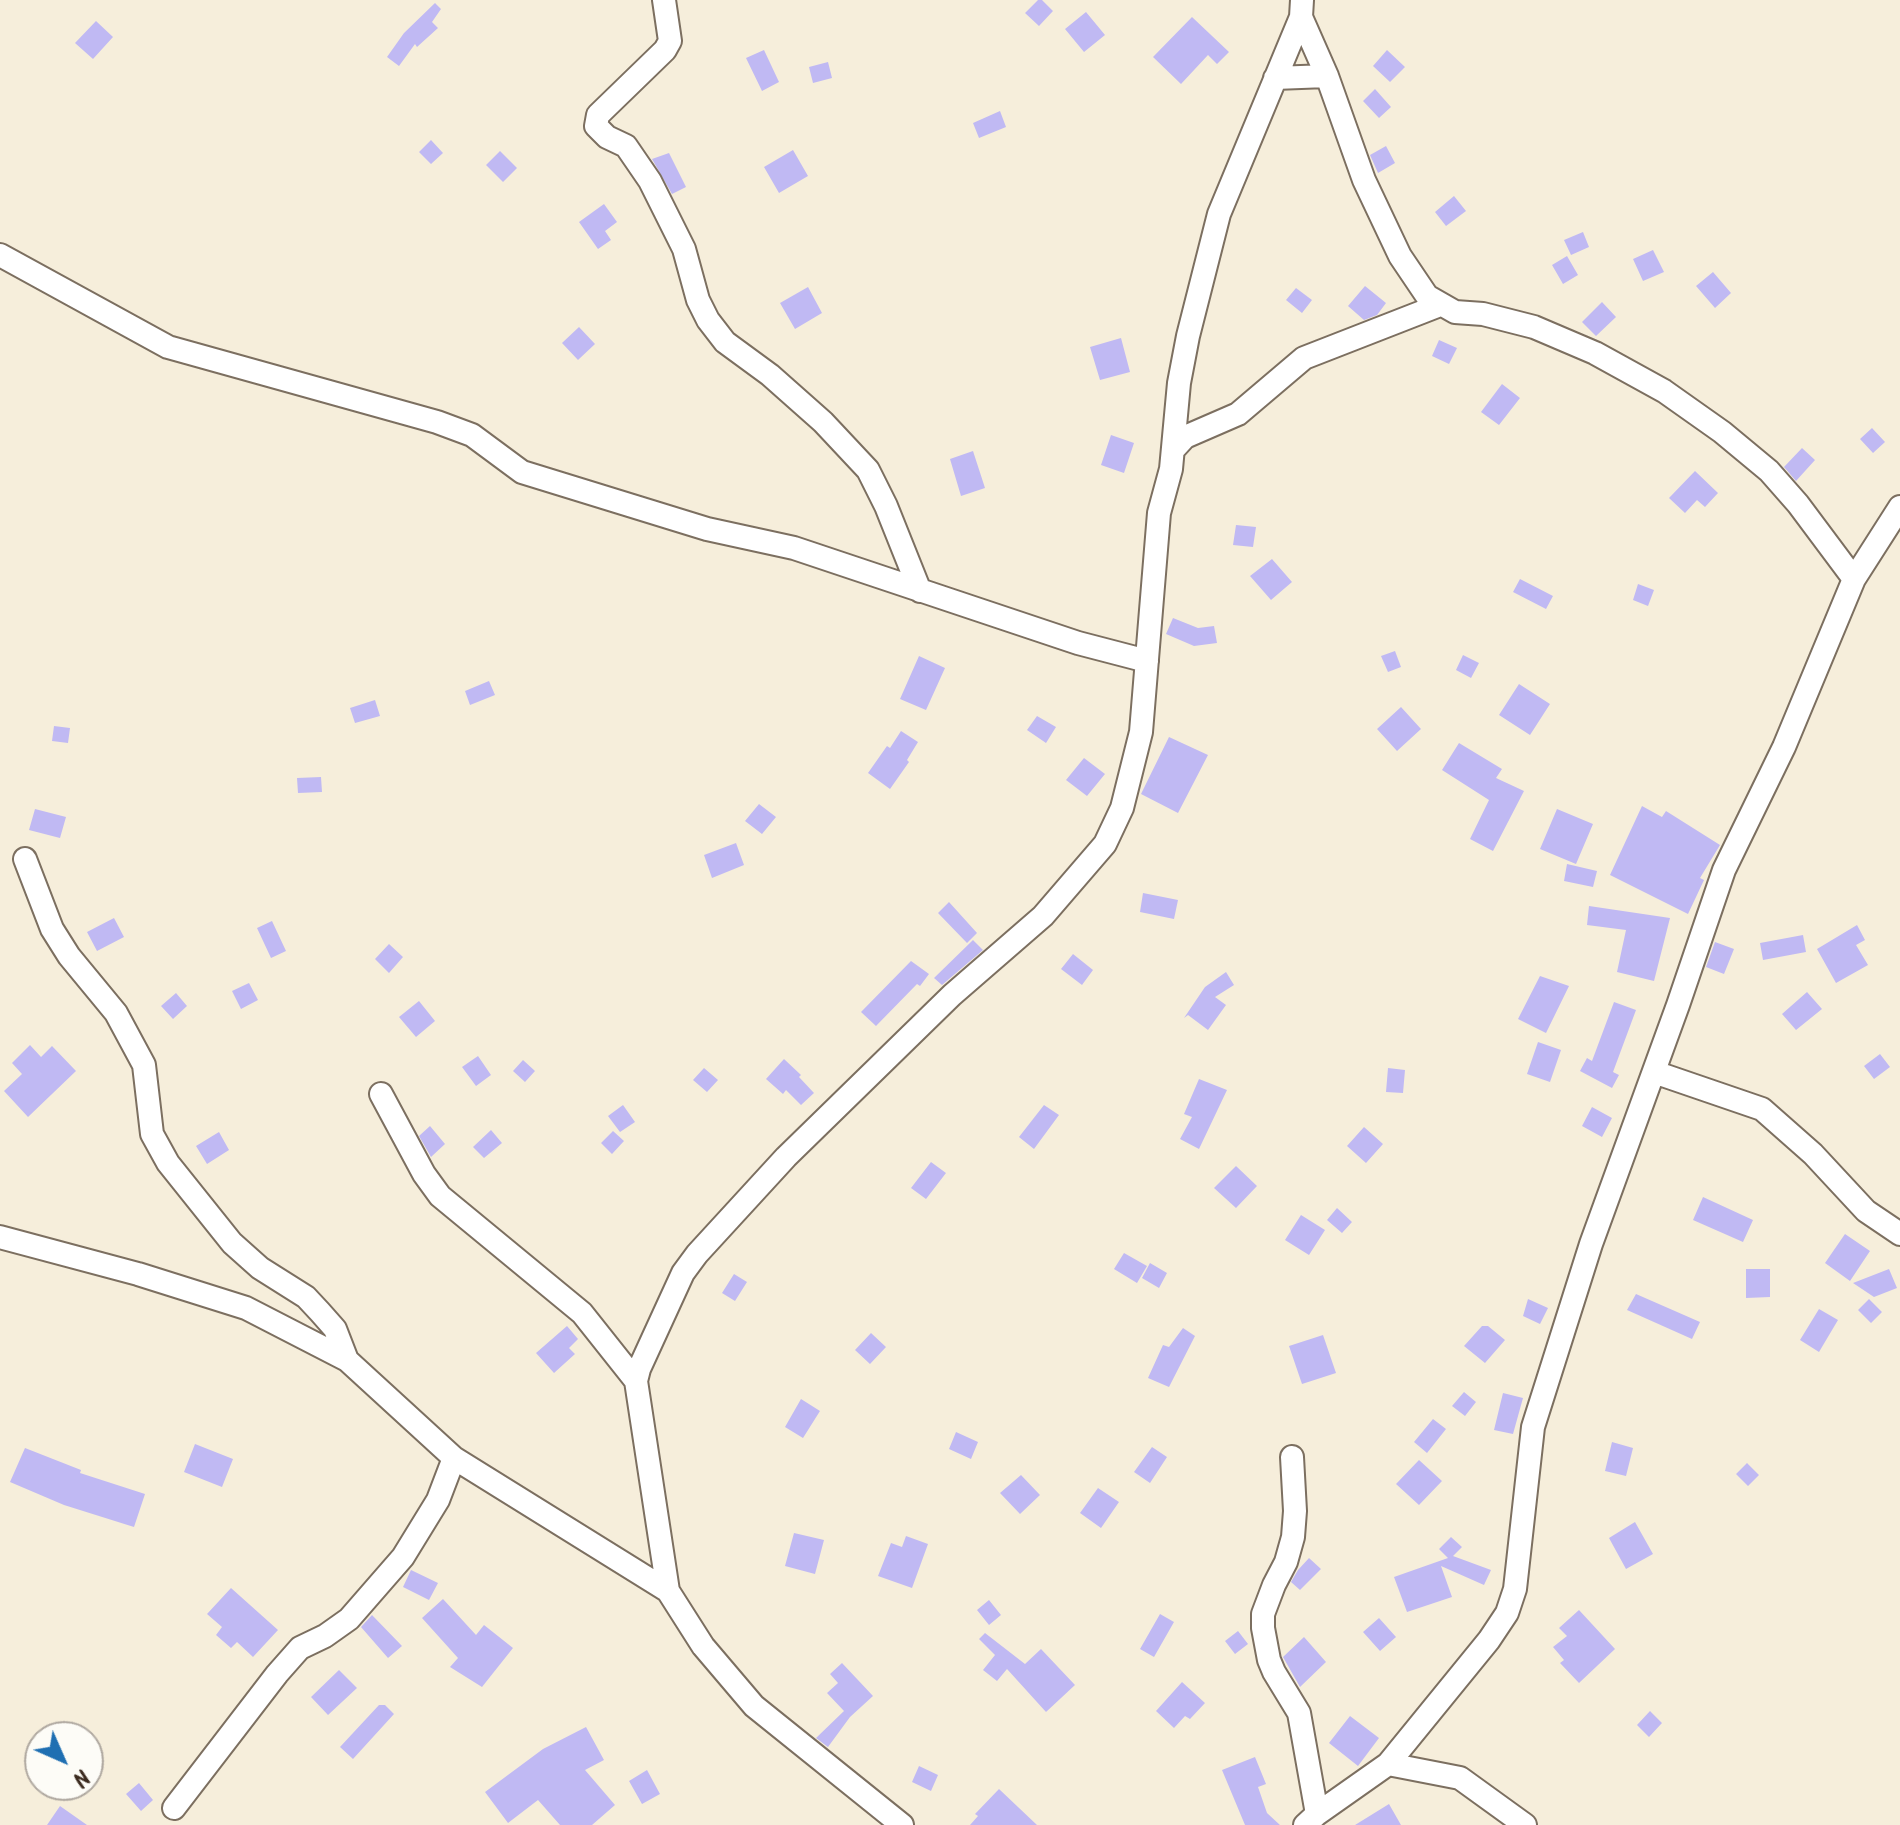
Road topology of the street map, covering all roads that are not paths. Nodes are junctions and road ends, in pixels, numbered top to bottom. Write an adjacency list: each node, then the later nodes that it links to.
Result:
1 (664, 0): 10 (street)
2 (1302, 8): 3 (street); 4 (street)
3 (1327, 76): 4 (street); 6 (street)
4 (1275, 78): 7 (street)
5 (0, 255): 10 (street)
6 (1440, 305): 7 (street); 9 (street)
7 (1173, 450): 11 (street)
8 (1900, 507): 9 (street)
9 (1854, 579): 13 (street)
10 (920, 591): 11 (street)
11 (1147, 661): 18 (street)
12 (25, 859): 17 (street)
13 (1654, 1072): 15 (street); 22 (street)
14 (381, 1094): 18 (street)
15 (1900, 1234)
16 (0, 1237): 17 (street)
17 (347, 1360): 20 (street)
18 (636, 1381): 21 (street)
19 (1292, 1457): 24 (street)
20 (454, 1458): 21 (street); 23 (street)
21 (668, 1591): 25 (street)
22 (1388, 1764): 24 (street); 26 (street)
23 (174, 1808)
24 (1311, 1819)
25 (902, 1825)
26 (1525, 1825)

